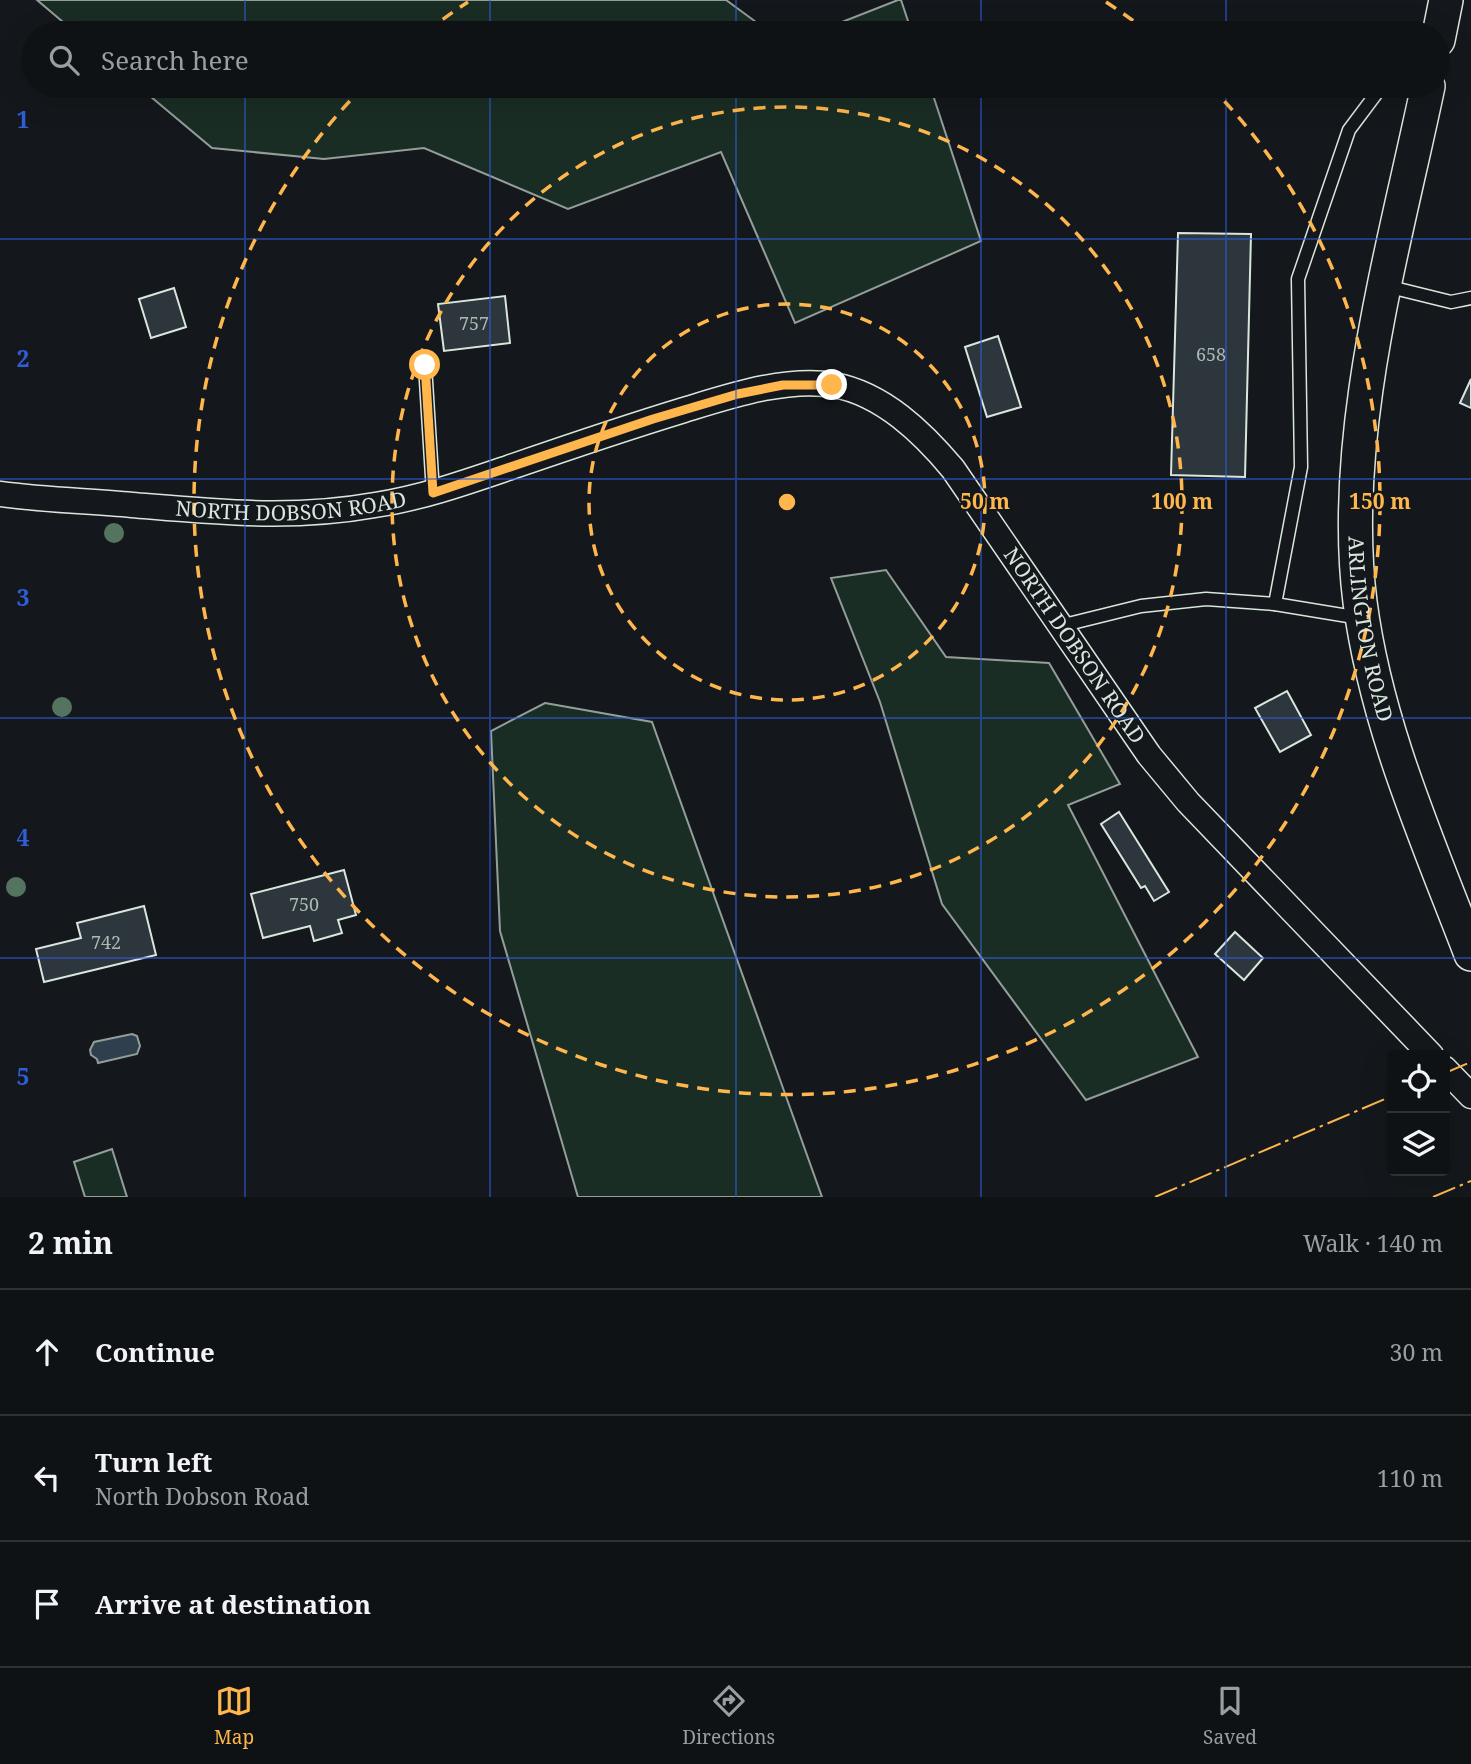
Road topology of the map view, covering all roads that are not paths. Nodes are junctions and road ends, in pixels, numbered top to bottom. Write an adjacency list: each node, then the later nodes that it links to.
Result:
1 (1373, 98): 8 (lane)
2 (1425, 98): 3 (main road, ARLINGTON ROAD)
3 (1385, 285): 4 (lane); 9 (main road, ARLINGTON ROAD)
4 (1471, 299)
5 (425, 365): 6 (lane)
6 (433, 493): 7 (street, NORTH DOBSON ROAD); 10 (street, NORTH DOBSON ROAD)
7 (0, 494)
8 (1275, 604): 9 (lane); 10 (lane)
9 (1363, 618): 11 (main road, ARLINGTON ROAD)
10 (1060, 626): 12 (street, NORTH DOBSON ROAD)
11 (1471, 954)
12 (1426, 1050)
13 (1450, 1074): 14 (street)
14 (1471, 1096)

